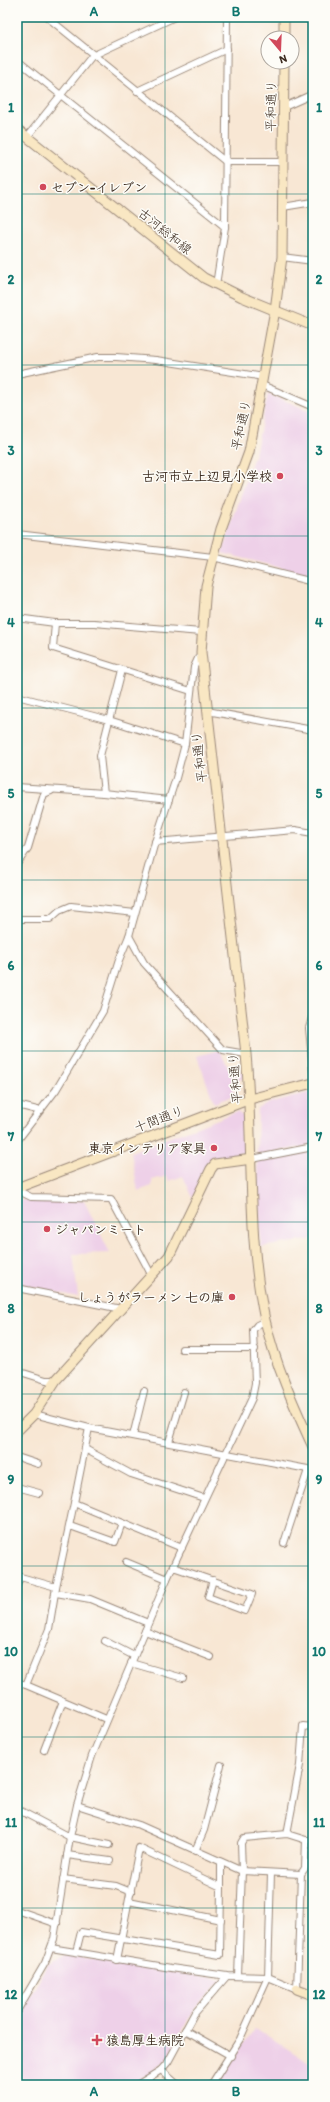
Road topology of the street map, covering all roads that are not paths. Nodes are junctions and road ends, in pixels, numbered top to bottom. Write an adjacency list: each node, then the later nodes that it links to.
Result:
1 (49, 17): 7 (street)
2 (176, 17): 7 (street)
3 (227, 17): 6 (street)
4 (284, 17): 5 (street)
5 (284, 30)
6 (227, 49): 10 (street); 16 (street)
7 (92, 56): 10 (street); 12 (street)
8 (17, 60): 12 (street)
9 (284, 70): 13 (street, 平和通り)
10 (137, 91): 16 (street)
11 (313, 94): 13 (street)
12 (61, 95): 15 (street); 20 (street)
13 (284, 107): 17 (street, 平和通り)
14 (17, 129): 15 (street, 古河総和線)
15 (27, 137): 23 (street, 古河総和線)
16 (226, 162): 17 (street); 20 (street)
17 (283, 162): 19 (street, 平和通り)
18 (313, 202): 19 (street)
19 (283, 207): 21 (street, 平和通り)
20 (225, 227): 23 (street)
21 (282, 257): 22 (street); 24 (street, 平和通り)
22 (313, 260)
23 (216, 285): 24 (street, 古河総和線)
24 (275, 310): 25 (street, 古河総和線); 27 (street, 平和通り)
25 (313, 326)
26 (17, 374): 27 (street)
27 (263, 381): 28 (street); 30 (street, 平和通り)
28 (313, 407)
29 (17, 534): 30 (street)
30 (213, 557): 31 (street); 34 (street, 平和通り)
31 (313, 582)
32 (17, 618): 33 (street)
33 (55, 623): 34 (street); 36 (street)
34 (202, 632): 35 (street, 平和通り)
35 (201, 652): 37 (street); 39 (street, 平和通り)
36 (122, 670): 37 (street); 40 (street)
37 (191, 691): 42 (street)
38 (17, 696): 40 (street)
39 (207, 711): 41 (street); 48 (street, 平和通り)
40 (109, 720): 42 (street); 45 (street)
41 (313, 730)
42 (185, 744): 46 (street)
43 (17, 787): 44 (street)
44 (52, 791): 45 (street); 50 (street)
45 (104, 793): 46 (street)
46 (169, 800): 49 (street)
47 (313, 833): 48 (street)
48 (222, 837): 49 (street); 55 (street, 平和通り)
49 (155, 842): 51 (street)
50 (17, 864)
51 (135, 913): 52 (street); 53 (street)
52 (17, 919)
53 (129, 936): 55 (street); 60 (street)
54 (313, 1014): 56 (street)
55 (246, 1054): 58 (street, 平和通り)
56 (313, 1071)
57 (313, 1082): 58 (street, 十間通り)
58 (250, 1099): 63 (street, 平和通り); 64 (street, 十間通り)
59 (17, 1105): 60 (street)
60 (40, 1111): 61 (street)
61 (17, 1141)
62 (313, 1147): 63 (street)
63 (252, 1159): 65 (street); 68 (street, 平和通り)
64 (17, 1189): 65 (street)
65 (152, 1276): 67 (street)
66 (17, 1288): 67 (street)
67 (122, 1309): 72 (street)
68 (265, 1321): 70 (street); 80 (street, 平和通り)
69 (182, 1349): 70 (street)
70 (255, 1349): 82 (street)
71 (17, 1371): 72 (street)
72 (56, 1380): 75 (street)
73 (144, 1391): 78 (street)
74 (184, 1392): 79 (street)
75 (34, 1414): 76 (street); 77 (street)
76 (89, 1428): 78 (street); 81 (street)
77 (17, 1431)
78 (133, 1436): 79 (street)
79 (169, 1442): 82 (street)
80 (313, 1447)
81 (85, 1449): 88 (street); 89 (street)
82 (225, 1453): 85 (street); 88 (street)
83 (17, 1457): 84 (street)
84 (38, 1464)
85 (311, 1470): 92 (street)
86 (17, 1488): 87 (street)
87 (39, 1493)
88 (204, 1498): 93 (street)
89 (74, 1503): 90 (street); 91 (street)
90 (122, 1523): 91 (street); 93 (street)
91 (70, 1526): 100 (street)
92 (284, 1543)
93 (182, 1548): 95 (street)
94 (126, 1562): 97 (street)
95 (173, 1567): 97 (street); 98 (street)
96 (18, 1577): 99 (street); 100 (street)
97 (167, 1579): 101 (street)
98 (213, 1580): 98 (street)
99 (17, 1585)
100 (56, 1590): 101 (street); 109 (street)
101 (148, 1624): 102 (street)
102 (145, 1630): 104 (street); 105 (street)
103 (105, 1641): 104 (street)
104 (134, 1656): 106 (street)
105 (211, 1657)
106 (131, 1663): 107 (street); 111 (street)
107 (183, 1678)
108 (17, 1682): 109 (street)
109 (26, 1685): 110 (street)
110 (63, 1701): 111 (street); 113 (street)
111 (106, 1719): 115 (street)
112 (313, 1727): 117 (street)
113 (44, 1750)
114 (221, 1765): 122 (street)
115 (77, 1805): 118 (street); 122 (street)
116 (17, 1809): 118 (street)
117 (287, 1834): 119 (street); 126 (street)
118 (70, 1837): 121 (street); 123 (street)
119 (306, 1840): 120 (street); 128 (street)
120 (313, 1840)
121 (109, 1845)
122 (195, 1851): 125 (street)
123 (67, 1855): 124 (street); 129 (street)
124 (110, 1861)
125 (221, 1862): 126 (street); 130 (street)
126 (242, 1871): 127 (street); 141 (street)
127 (271, 1873): 128 (street); 142 (street)
128 (301, 1874): 143 (street)
129 (63, 1879): 131 (street); 135 (street)
130 (221, 1887): 131 (street); 134 (street)
131 (130, 1892): 132 (street)
132 (129, 1901): 134 (street); 136 (street)
133 (17, 1910): 135 (street)
134 (221, 1920): 136 (street)
135 (57, 1924): 137 (street)
136 (122, 1938): 138 (street); 139 (street)
137 (51, 1948): 138 (street); 145 (street)
138 (76, 1952): 139 (street)
139 (117, 1960): 140 (street)
140 (227, 1976): 141 (street); 146 (street)
141 (238, 1976): 142 (street)
142 (268, 1977): 143 (street); 147 (street)
143 (297, 1989): 144 (street)
144 (313, 1995)
145 (17, 2011)
146 (185, 2030): 147 (street); 148 (street)
147 (231, 2056): 151 (street)
148 (161, 2070): 149 (street); 150 (street)
149 (137, 2085)
150 (178, 2085)
151 (210, 2085)

